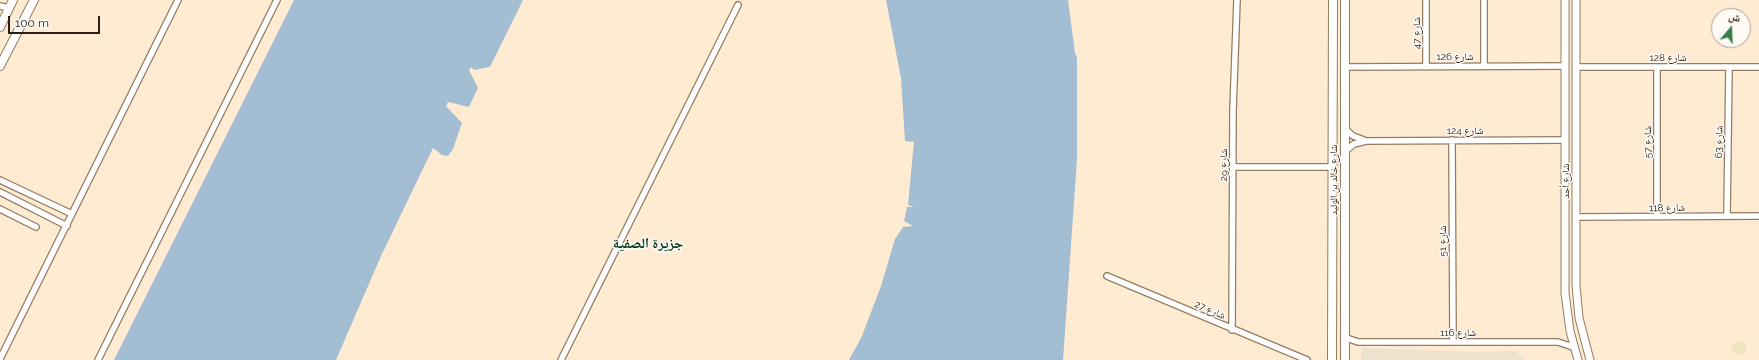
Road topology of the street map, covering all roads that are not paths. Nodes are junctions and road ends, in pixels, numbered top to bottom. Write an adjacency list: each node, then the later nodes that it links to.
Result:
1 (14, 0): 14 (main road)
2 (34, 0): 18 (main road)
3 (178, 0): 37 (street)
4 (277, 0): 56 (street)
5 (1237, 0): 32 (street, شارع 29)
6 (1333, 0): 33 (main road, شارع خالد بن الوليد)
7 (1345, 0): 21 (main road, شارع خالد بن الوليد)
8 (1426, 0): 22 (street, شارع 47)
9 (1484, 0): 19 (street)
10 (1565, 0): 16 (street, شارع أحد)
11 (1576, 0): 17 (street, شارع أحد)
12 (738, 5): 57 (street)
13 (0, 6): 14 (street)
14 (9, 8): 15 (main road)
15 (0, 27)
16 (1565, 56): 17 (street); 20 (street, شارع أحد)
17 (1576, 56): 23 (street, شارع أحد)
18 (0, 66)
19 (1484, 66): 20 (street, شارع 126); 22 (street, شارع 126)
20 (1565, 66): 29 (street, شارع أحد)
21 (1344, 67): 22 (street, شارع 126); 27 (main road, شارع خالد بن الوليد)
22 (1426, 67)
23 (1576, 67): 24 (street, شارع 128); 41 (street, شارع أحد)
24 (1657, 67): 25 (street, شارع 128); 40 (street, شارع 57)
25 (1729, 67): 26 (street, شارع 128); 38 (street, شارع 63)
26 (1759, 67)
27 (1344, 127): 30 (street); 31 (main road, شارع خالد بن الوليد)
28 (1452, 140): 29 (street, شارع 124); 30 (street, شارع 124); 51 (street, شارع 51)
29 (1565, 140): 44 (street, شارع أحد)
30 (1366, 141): 31 (street, شارع 124)
31 (1344, 152): 49 (main road, شارع خالد بن الوليد)
32 (1233, 167): 33 (street); 47 (street, شارع 29)
33 (1332, 167): 59 (main road, شارع خالد بن الوليد)
34 (0, 180): 37 (street)
35 (0, 192): 42 (street)
36 (0, 209): 43 (street)
37 (72, 214): 42 (street)
38 (1727, 216): 39 (street, شارع 118); 40 (street, شارع 118)
39 (1759, 216)
40 (1657, 217): 41 (street, شارع 118)
41 (1576, 218): 45 (street, شارع أحد)
42 (67, 226): 55 (street)
43 (36, 227)
44 (1565, 238): 45 (street); 48 (street, شارع أحد)
45 (1576, 238): 62 (street, شارع أحد)
46 (1107, 276): 47 (street, شارع 27)
47 (1232, 330): 58 (street, شارع 27)
48 (1570, 332): 52 (street); 53 (street, شارع أحد)
49 (1344, 337): 50 (street, شارع 116); 54 (main road, شارع خالد بن الوليد)
50 (1358, 342): 51 (street, شارع 116); 54 (street, شارع 116)
51 (1453, 342): 52 (street, شارع 116)
52 (1558, 342): 53 (street, شارع 116)
53 (1573, 347): 61 (street, شارع أحد)
54 (1344, 350): 60 (main road, شارع خالد بن الوليد)
55 (0, 359)
56 (98, 360)
57 (561, 360)
58 (1307, 360)
59 (1332, 360)
60 (1345, 360)
61 (1578, 360)
62 (1590, 360)

